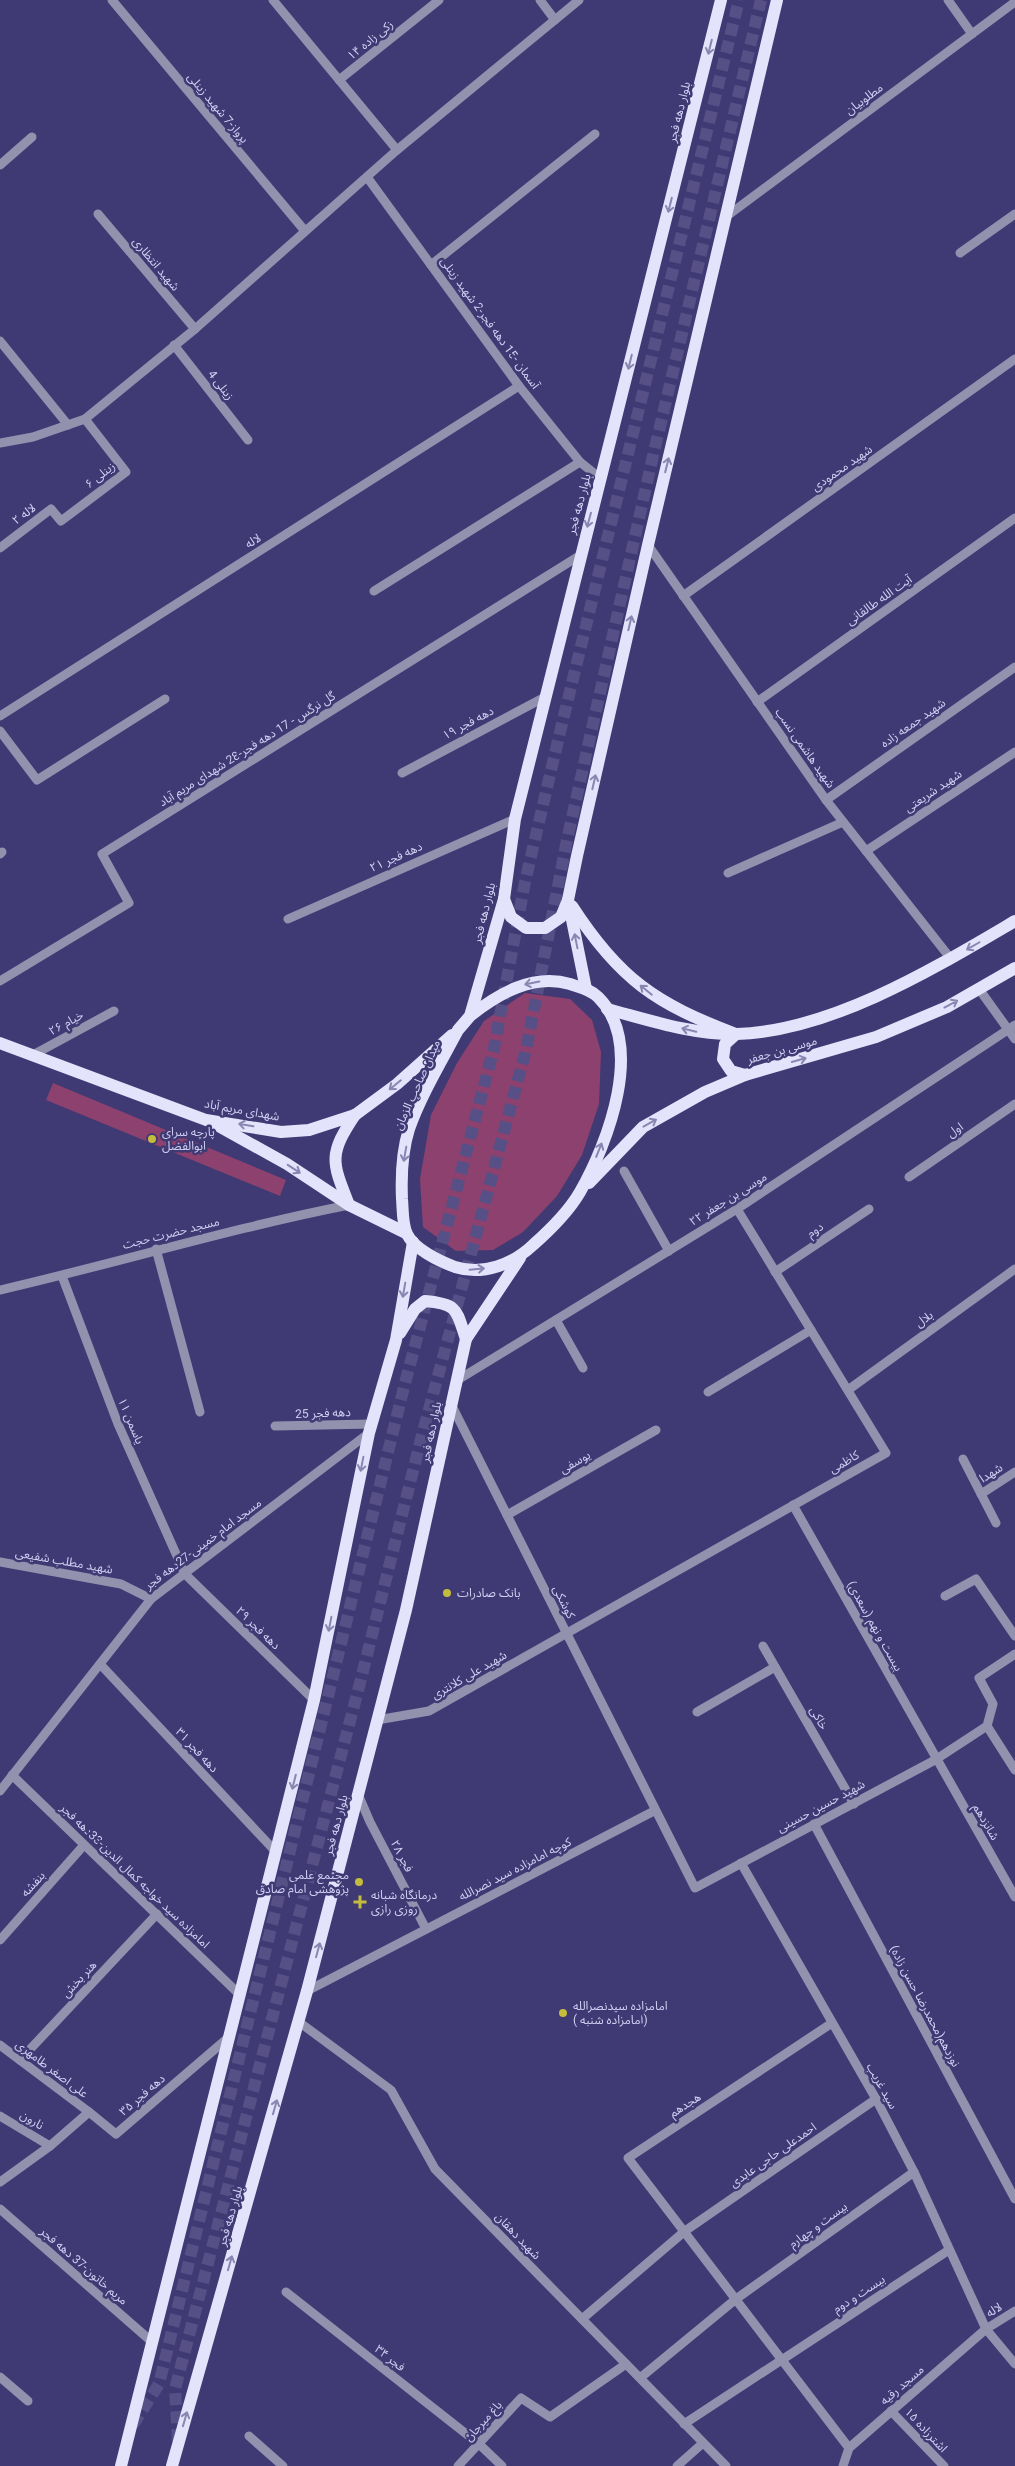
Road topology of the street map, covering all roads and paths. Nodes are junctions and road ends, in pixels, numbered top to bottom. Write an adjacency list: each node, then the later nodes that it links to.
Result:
1 (273, 0): 12 (street)
2 (439, 0): 12 (street, زکی زاده ۱۴)
3 (540, 0): 10 (street)
4 (579, 0): 10 (street)
5 (721, 0): 34 (main road, بلوار دهه فجر, one-way to 34)
6 (777, 0): 20 (main road)
7 (948, 0): 11 (street)
8 (114, 1): 21 (street, پرواز-7 شهید زینلی)
9 (1015, 2): 11 (street, مطلوبیان)
10 (555, 20): 15 (street)
11 (972, 34): 20 (street, مطلوبیان)
12 (339, 80): 15 (street)
13 (595, 134): 23 (street)
14 (32, 137): 16 (street)
15 (397, 150): 17 (street)
16 (0, 165)
17 (367, 177): 21 (street); 23 (street, آسمان -15 دهه فجر-2 شهید زینلی)
18 (98, 214): 24 (street, شهید انتظاری)
19 (1015, 214): 22 (street)
20 (727, 216): 37 (main road, one-way to 20)
21 (305, 232): 24 (street)
22 (960, 254)
23 (431, 265): 28 (street, آسمان -15 دهه فجر-2 شهید زینلی)
24 (195, 329): 26 (street)
25 (0, 341): 30 (street)
26 (174, 345): 29 (street); 31 (street, زینلی 4)
27 (1015, 360): 41 (street, شهید محمودی)
28 (520, 386): 33 (street, آسمان -15 دهه فجر-2 شهید زینلی); 46 (street, لاله)
29 (85, 419): 30 (street); 36 (street, زینلی ۶)
30 (68, 425): 32 (street)
31 (248, 440)
32 (0, 443)
33 (580, 462): 34 (street, آسمان -15 دهه فجر-2 شهید زینلی); 40 (street)
34 (600, 478): 39 (main road, بلوار دهه فجر, one-way to 39)
35 (1015, 518): 45 (street, آیت الله طالقانی)
36 (61, 521): 38 (street, لاله ۲)
37 (648, 546): 41 (street, شهید هاشمی نسب); 56 (main road, one-way to 37)
38 (0, 548)
39 (579, 556): 43 (main road, بلوار دهه فجر); 61 (street, گل نرگس - 17 دهه فجر-28 شهدای مریم آباد)
40 (374, 591)
41 (683, 596): 45 (street, شهید هاشمی نسب)
42 (1015, 667): 50 (street, شهید جمعه زاده)
43 (547, 696): 49 (street, دهه فجر ۱۹); 51 (main road, بلوار دهه فجر)
44 (165, 699): 47 (street)
45 (757, 702): 50 (street, شهید هاشمی نسب)
46 (0, 716)
47 (0, 731)
48 (1015, 752): 53 (street, شهید شریعتی)
49 (402, 773)
50 (826, 800): 52 (street, شهید هاشمی نسب)
51 (515, 819): 55 (main road, بلوار دهه فجر); 57 (street, دهه فجر ۲۱)
52 (843, 822): 53 (street, شهید هاشمی نسب); 54 (street)
53 (866, 851): 59 (street, شهید هاشمی نسب)
54 (728, 874)
55 (504, 899): 56 (main road); 66 (main road, بلوار دهه فجر)
56 (568, 900): 62 (main road, one-way to 56); 69 (main road, one-way to 56)
57 (288, 919)
58 (1015, 922): 59 (main road, موسی بن جعفر, one-way to 59)
59 (951, 959): 69 (main road, موسی بن جعفر)
60 (1015, 968): 63 (main road, موسی بن جعفر)
61 (0, 981)
62 (586, 989): 64 (main road, میدان صاحب الزمان); 66 (main road, میدان صاحب الزمان, one-way to 66)
63 (979, 989): 67 (street); 73 (main road, موسی بن جعفر, one-way to 63)
64 (607, 1010): 69 (main road, موسی بن جعفر, one-way to 64); 79 (main road, میدان صاحب الزمان, one-way to 64)
65 (114, 1011): 72 (street, خیام ۲۶)
66 (470, 1016): 68 (main road, میدان صاحب الزمان)
67 (1012, 1028): 70 (street); 81 (street, موسی بن جعفر ۲۲)
68 (458, 1030): 75 (main road, شهدای مریم آباد, one-way to 75); 83 (main road, میدان صاحب الزمان, one-way to 83)
69 (736, 1034): 73 (main road)
70 (1015, 1039)
71 (0, 1044): 72 (main road, شهدای مریم آباد)
72 (31, 1056): 76 (main road, شهدای مریم آباد)
73 (745, 1075): 79 (main road, موسی بن جعفر, one-way to 73)
74 (1015, 1104): 78 (street, اول)
75 (355, 1116): 76 (main road, شهدای مریم آباد, one-way to 76); 80 (main road)
76 (206, 1120): 80 (main road, one-way to 80)
77 (624, 1171): 85 (street)
78 (909, 1177)
79 (579, 1194): 86 (main road, میدان صاحب الزمان)
80 (349, 1205): 83 (main road); 84 (street, مسجد حضرت حجت)
81 (737, 1209): 85 (street, موسی بن جعفر ۲۲); 88 (street, کاظمی)
82 (869, 1209): 88 (street, دوم)
83 (410, 1237): 86 (main road, میدان صاحب الزمان, one-way to 86); 94 (main road, one-way to 94)
84 (156, 1249): 89 (street, مسجد حضرت حجت); 100 (street)
85 (669, 1251): 91 (street, موسی بن جعفر ۲۲)
86 (520, 1257): 93 (main road, بلوار دهه فجر)
87 (1015, 1268): 97 (street, بلال)
88 (775, 1272): 92 (street, کاظمی)
89 (62, 1276): 90 (street, مسجد حضرت حجت); 111 (street, یاسمن ۱۱)
90 (0, 1290)
91 (556, 1320): 95 (street); 96 (street, موسی بن جعفر ۲۲)
92 (811, 1330): 97 (street, کاظمی); 98 (street)
93 (466, 1339): 94 (main road); 96 (main road, بلوار دهه فجر)
94 (396, 1340): 102 (main road)
95 (584, 1368)
96 (456, 1381): 99 (main road, بلوار دهه فجر)
97 (848, 1390): 107 (street, کاظمی)
98 (708, 1392)
99 (451, 1404): 108 (street, کوشکی); 122 (main road, بلوار دهه فجر)
100 (200, 1412)
101 (275, 1426): 102 (street, دهه فجر 25)
102 (370, 1428): 111 (street, مسجد امام خمینی-27دهه فجر); 120 (main road, one-way to 120)
103 (656, 1430): 108 (street, یوسفی)
104 (963, 1459): 106 (street)
105 (1015, 1472): 106 (street, شهدا)
106 (981, 1494): 109 (street)
107 (793, 1505): 114 (street, کاظمی); 124 (street, بیست و نهم (سعدی))
108 (507, 1515): 114 (street, کوشکی)
109 (996, 1523)
110 (0, 1562): 113 (street, شهید مطلب شفیعی)
111 (185, 1574): 113 (street, مسجد امام خمینی-27دهه فجر); 120 (street, دهه فجر ۲۹)
112 (945, 1596): 115 (street)
113 (150, 1599): 118 (street, مسجد امام خمینی-27دهه فجر)
114 (566, 1634): 122 (street, شهید علی کلانتری); 130 (street, کوشکی)
115 (1015, 1636)
116 (763, 1646): 119 (street, خاکی)
117 (1015, 1654): 123 (street)
118 (100, 1664): 126 (street, مسجد امام خمینی-27دهه فجر); 133 (street, دهه فجر ۳۱)
119 (775, 1667): 121 (street); 129 (street, خاکی)
120 (314, 1700): 133 (main road, one-way to 133)
121 (697, 1712)
122 (377, 1720): 128 (main road, بلوار دهه فجر)
123 (987, 1726): 124 (street, شهید حسین حسینی); 125 (street)
124 (936, 1760): 129 (street, شهید حسین حسینی); 135 (street, شانزدهم)
125 (1015, 1770)
126 (12, 1775): 127 (street, مسجد امام خمینی-27دهه فجر); 132 (street, امامزاده سید خواجه کمال الدین-33دهه فجر)
127 (0, 1791)
128 (358, 1794): 137 (street, فجر ۲۸); 139 (main road, بلوار دهه فجر, one-way to 128)
129 (854, 1804): 131 (street, شهید حسین حسینی)
130 (654, 1811): 134 (street, شهید حسین حسینی); 137 (street, کوچه امامزاده سید نصرالله)
131 (814, 1824): 134 (street, شهید حسین حسینی); 152 (street, نوزدهم(محمدرضا حسن زاده))
132 (84, 1845): 136 (street, امامزاده سید خواجه کمال الدین-33دهه فجر); 138 (street, بنفشه)
133 (276, 1852): 140 (main road)
134 (741, 1863): 142 (street, سید غریب)
135 (1015, 1897)
136 (156, 1914): 140 (street, امامزاده سید خواجه کمال الدین-33دهه فجر); 145 (street, هنر بخش)
137 (426, 1929): 139 (street, کوچه امامزاده سید نصرالله)
138 (0, 1940)
139 (307, 1991): 141 (main road, بلوار دهه فجر)
140 (240, 1995): 143 (main road)
141 (299, 2022): 159 (street, شهید دهقان); 175 (main road, بلوار دهه فجر, one-way to 141)
142 (832, 2023): 146 (street, سید غریب); 154 (street, هجدهم)
143 (229, 2037): 147 (street, دهه فجر ۳۵); 161 (main road)
144 (0, 2045): 145 (street, علی اصغر طامهری)
145 (20, 2060): 147 (street, علی اصغر طامهری)
146 (876, 2099): 150 (street, سید غریب); 154 (street, احمدعلی حاجی عابدی)
147 (89, 2112): 149 (street)
148 (0, 2116): 149 (street, نارون)
149 (50, 2146): 151 (street)
150 (914, 2172): 155 (street, سید غریب); 157 (street, بیست و چهارم)
151 (0, 2182)
152 (1015, 2199)
153 (0, 2209): 161 (street, مریم خاتون-37 دهه فجر)
154 (685, 2231): 157 (street); 159 (street, احمدعلی حاجی عابدی)
155 (949, 2250): 160 (street, سید غریب); 162 (street, بیست و دوم)
156 (286, 2292): 172 (street, فجر ۳۴)
157 (736, 2299): 162 (street); 166 (street, بیست و چهارم)
158 (1015, 2311): 160 (street, لاله)
159 (582, 2319): 163 (street, شهید دهقان)
160 (986, 2329): 164 (street, سید غریب); 168 (street, مسجد رقیه)
161 (151, 2341): 174 (main road)
162 (782, 2359): 169 (street, بیست و دوم); 173 (street)
163 (626, 2364): 166 (street, شهید دهقان); 172 (street, باغ میرجان)
164 (1015, 2364)
165 (0, 2376): 167 (street)
166 (640, 2378): 169 (street, شهید دهقان)
167 (28, 2401)
168 (891, 2411): 173 (street, مسجد رقیه); 182 (street, اشترزاده ۱۵)
169 (684, 2424): 171 (street, شهید دهقان)
170 (249, 2436): 176 (street)
171 (703, 2443): 179 (street); 180 (street, شهید دهقان)
172 (478, 2444): 177 (street, باغ میرجان); 178 (street, فجر ۳۴)
173 (849, 2448): 181 (street)
174 (121, 2466)
175 (172, 2466)
176 (283, 2466)
177 (458, 2466)
178 (502, 2466)
179 (677, 2466)
180 (726, 2466)
181 (843, 2466)
182 (944, 2466)

